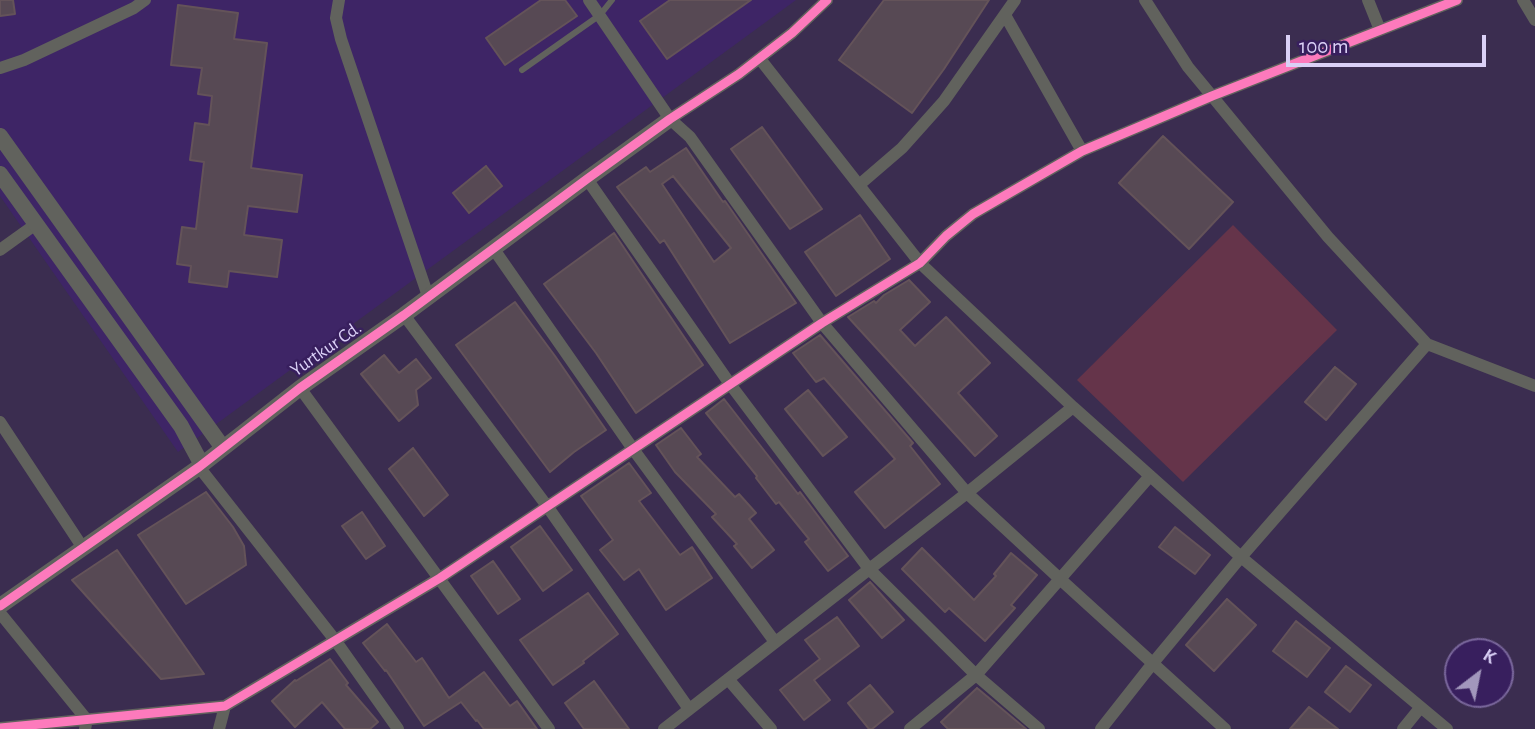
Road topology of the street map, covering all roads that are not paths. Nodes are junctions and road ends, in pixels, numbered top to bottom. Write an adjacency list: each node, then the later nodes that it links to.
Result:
1 (145, 0): 16 (street)
2 (339, 0): 29 (street)
3 (589, 0): 11 (street)
4 (611, 0): 11 (lane)
5 (827, 0): 15 (street)
6 (1015, 0): 12 (street)
7 (1144, 0): 18 (street)
8 (1368, 0): 14 (street)
9 (1457, 0): 14 (street)
10 (1523, 0): 13 (street)
11 (600, 15): 17 (lane); 19 (street)
12 (1005, 15): 21 (street); 24 (street)
13 (1535, 20)
14 (1380, 30): 18 (street)
15 (760, 59): 19 (street); 24 (street)
16 (0, 68)
17 (522, 70)
18 (1212, 96): 21 (street); 32 (street)
19 (670, 119): 23 (street, Yurtkur Cd.); 31 (street)
20 (0, 136): 38 (street)
21 (1082, 151): 28 (street)
22 (0, 174): 25 (street)
23 (586, 179): 26 (street, Yurtkur Cd.); 33 (street)
24 (859, 185): 28 (street)
25 (36, 224): 27 (street); 40 (street)
26 (493, 248): 29 (street, Yurtkur Cd.); 39 (street)
27 (0, 250)
28 (920, 264): 31 (street); 36 (street)
29 (428, 296): 30 (street, Yurtkur Cd.)
30 (404, 315): 35 (street, Yurtkur Cd.); 43 (street)
31 (822, 323): 33 (street); 42 (street)
32 (1427, 344): 34 (street); 45 (street)
33 (730, 384): 39 (street); 46 (street)
34 (1535, 386)
35 (300, 388): 38 (street, Yurtkur Cd.); 47 (street)
36 (1073, 407): 41 (street); 42 (street)
37 (0, 422): 44 (street)
38 (223, 448): 40 (street, Yurtkur Cd.)
39 (633, 449): 43 (street); 52 (street)
40 (200, 466): 44 (street, Yurtkur Cd.); 51 (street)
41 (1150, 476): 45 (street); 48 (street)
42 (967, 493): 46 (street); 48 (street)
43 (547, 506): 47 (street); 58 (street)
44 (83, 548): 49 (street, Yurtkur Cd.)
45 (1241, 557): 53 (street); 57 (street)
46 (869, 569): 52 (street); 54 (street)
47 (440, 578): 51 (street); 63 (street)
48 (1060, 579): 53 (street); 54 (street)
49 (0, 606)
50 (0, 613): 59 (street)
51 (335, 640): 56 (street); 62 (street)
52 (775, 642): 55 (street)
53 (1153, 663): 68 (street); 69 (street)
54 (976, 675): 66 (street); 67 (street)
55 (728, 678): 58 (street); 65 (street)
56 (225, 706): 59 (street); 61 (street)
57 (1420, 708): 70 (street); 71 (street)
58 (689, 709): 64 (street)
59 (86, 724): 60 (street)
60 (0, 728)
61 (219, 729)
62 (398, 729)
63 (549, 729)
64 (664, 729)
65 (771, 729)
66 (910, 729)
67 (1039, 729)
68 (1101, 729)
69 (1225, 729)
70 (1403, 729)
71 (1447, 729)

